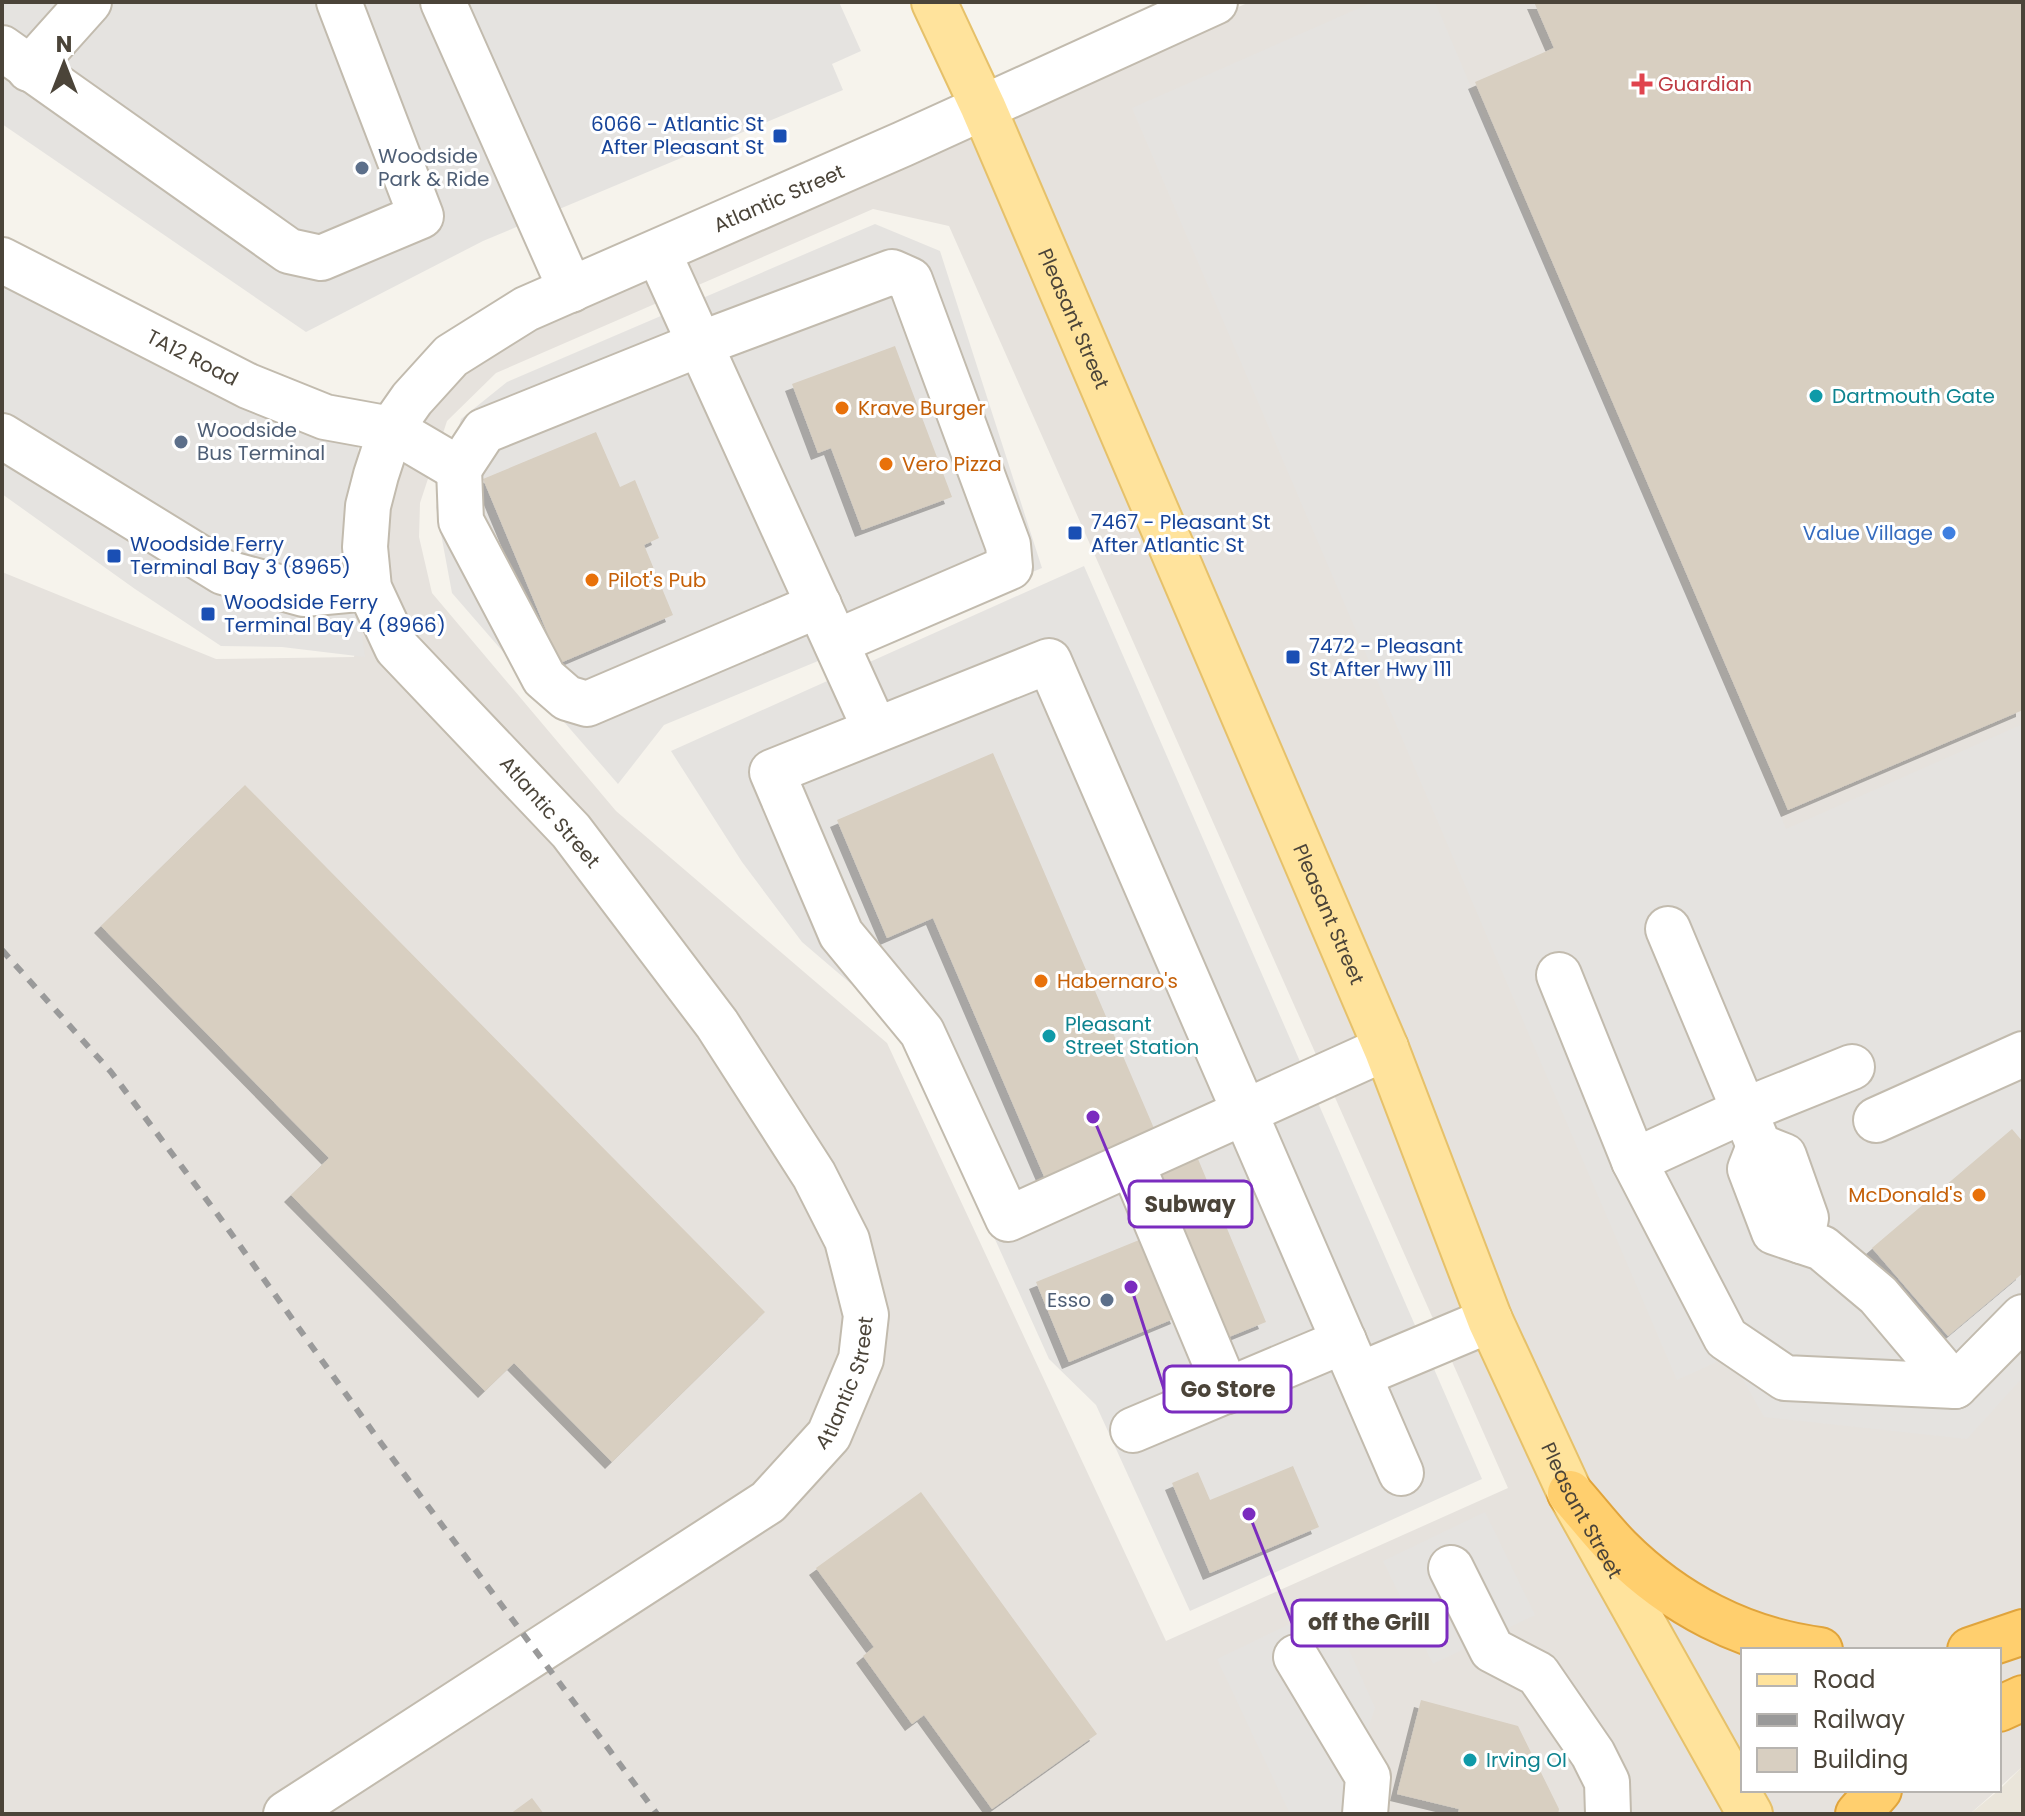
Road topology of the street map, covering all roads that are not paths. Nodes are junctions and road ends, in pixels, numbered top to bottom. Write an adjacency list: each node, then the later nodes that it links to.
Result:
1 (89, 2): 6 (street)
2 (339, 2): 6 (street)
3 (443, 2): 10 (street)
4 (934, 2): 7 (main road, Pleasant Street)
5 (1215, 2): 7 (street, Atlantic Street)
6 (16, 58)
7 (983, 107): 8 (street, Atlantic Street); 20 (main road, Pleasant Street)
8 (658, 252): 10 (street, Atlantic Street); 11 (street)
9 (2, 260): 12 (street, TA12 Road)
10 (571, 290): 12 (street, Atlantic Street)
11 (700, 344): 14 (street); 16 (street); 16 (street)
12 (391, 429): 14 (street); 15 (street, Atlantic Street)
13 (2, 436): 15 (street)
14 (459, 469): 16 (street)
15 (369, 588): 44 (street, Atlantic Street)
16 (827, 624): 17 (street)
17 (875, 729): 23 (street); 27 (street)
18 (1668, 929): 25 (street)
19 (1559, 975): 26 (street)
20 (1386, 1048): 23 (street); 29 (main road, Pleasant Street)
21 (2023, 1054): 24 (street)
22 (1852, 1067): 25 (street)
23 (1245, 1113): 27 (street); 30 (street)
24 (1876, 1120)
25 (1751, 1128): 26 (street); 31 (street)
26 (1634, 1161): 31 (street)
27 (1132, 1164): 32 (street)
28 (2023, 1317): 31 (street)
29 (1490, 1320): 30 (street); 35 (main road, Pleasant Street)
30 (1352, 1358): 32 (street); 34 (street)
31 (1955, 1386)
32 (1227, 1391): 33 (street)
33 (1133, 1430)
34 (1401, 1473)
35 (1570, 1493): 38 (highway); 47 (main road, Pleasant Street)
36 (1451, 1568): 46 (street)
37 (2023, 1632): 39 (highway)
38 (1812, 1648)
39 (1976, 1648)
40 (1296, 1657): 45 (street)
41 (2023, 1698): 42 (highway)
42 (2001, 1708)
43 (1877, 1792): 48 (highway)
44 (286, 1814)
45 (1365, 1814)
46 (1608, 1814)
47 (1750, 1814)
48 (1858, 1814)

